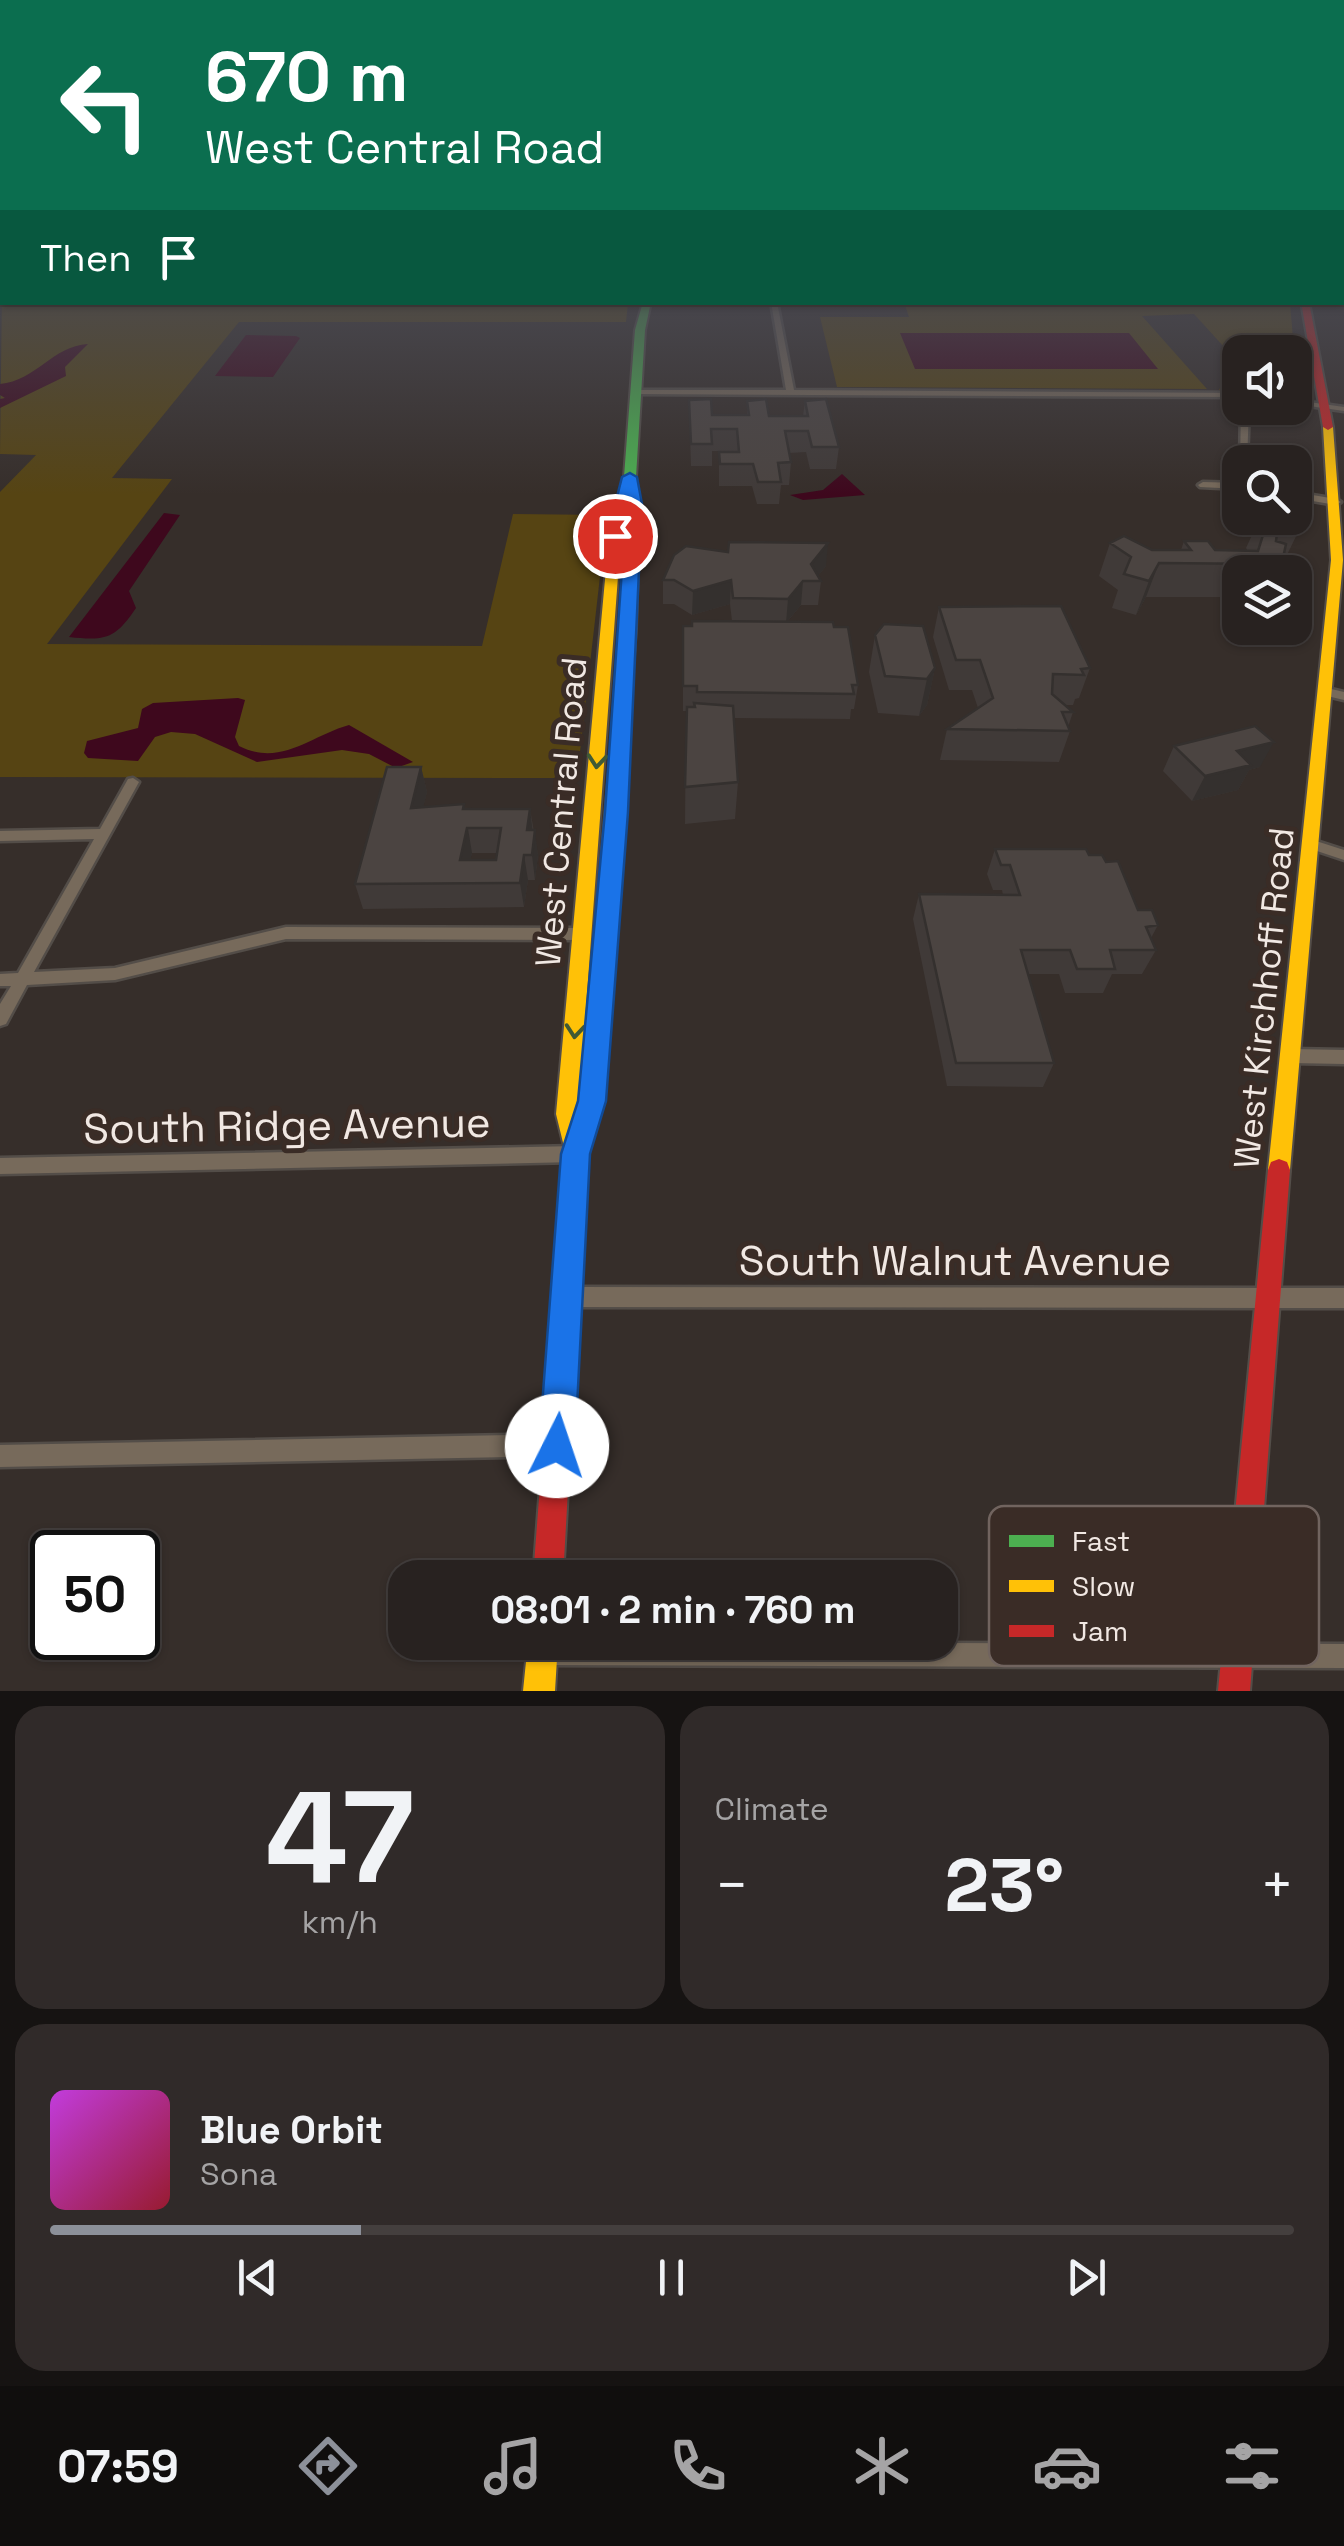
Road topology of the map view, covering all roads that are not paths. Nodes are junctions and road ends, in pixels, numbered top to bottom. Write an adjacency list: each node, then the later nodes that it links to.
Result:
1 (639, 338): 4 (main road, West Central Road)
2 (780, 338): 5 (street)
3 (1317, 338): 7 (main road, West Kirchhoff Road)
4 (636, 392): 5 (street); 8 (main road, West Central Road)
5 (790, 392): 6 (street)
6 (1222, 395)
7 (1335, 408): 12 (main road, West Kirchhoff Road)
8 (630, 477): 20 (main road, West Central Road, one-way to 20); 26 (main road, West Central Road)
9 (1203, 486): 10 (street)
10 (1222, 486)
11 (1312, 498): 12 (street)
12 (1336, 502): 13 (main road, West Kirchhoff Road)
13 (1340, 560): 14 (main road, West Kirchhoff Road)
14 (1336, 694): 18 (main road, West Kirchhoff Road)
15 (134, 782): 16 (street)
16 (104, 834): 17 (street); 21 (street)
17 (0, 836)
18 (1313, 845): 19 (street); 24 (main road, West Kirchhoff Road)
19 (1344, 855)
20 (583, 934): 21 (street); 26 (main road, West Central Road, one-way to 26)
21 (22, 979): 22 (street); 23 (street)
22 (0, 980)
23 (0, 1019)
24 (1292, 1056): 25 (street); 29 (main road, West Kirchhoff Road)
25 (1344, 1057)
26 (576, 1154): 27 (street, South Ridge Avenue); 28 (main road, West Central Road)
27 (0, 1166)
28 (566, 1297): 29 (street, South Walnut Avenue); 31 (main road, West Central Road)
29 (1266, 1297): 30 (street, South Walnut Avenue); 33 (main road, West Kirchhoff Road)
30 (1344, 1298)
31 (557, 1446): 32 (street); 34 (main road, West Central Road)
32 (0, 1456)
33 (1250, 1506)
34 (549, 1560)
35 (958, 1652): 36 (street)
36 (989, 1652)
37 (1319, 1656): 38 (street)
38 (1344, 1656)
39 (542, 1660): 41 (main road)
40 (1237, 1666): 42 (main road, West Kirchhoff Road)
41 (540, 1691)
42 (1234, 1691)

